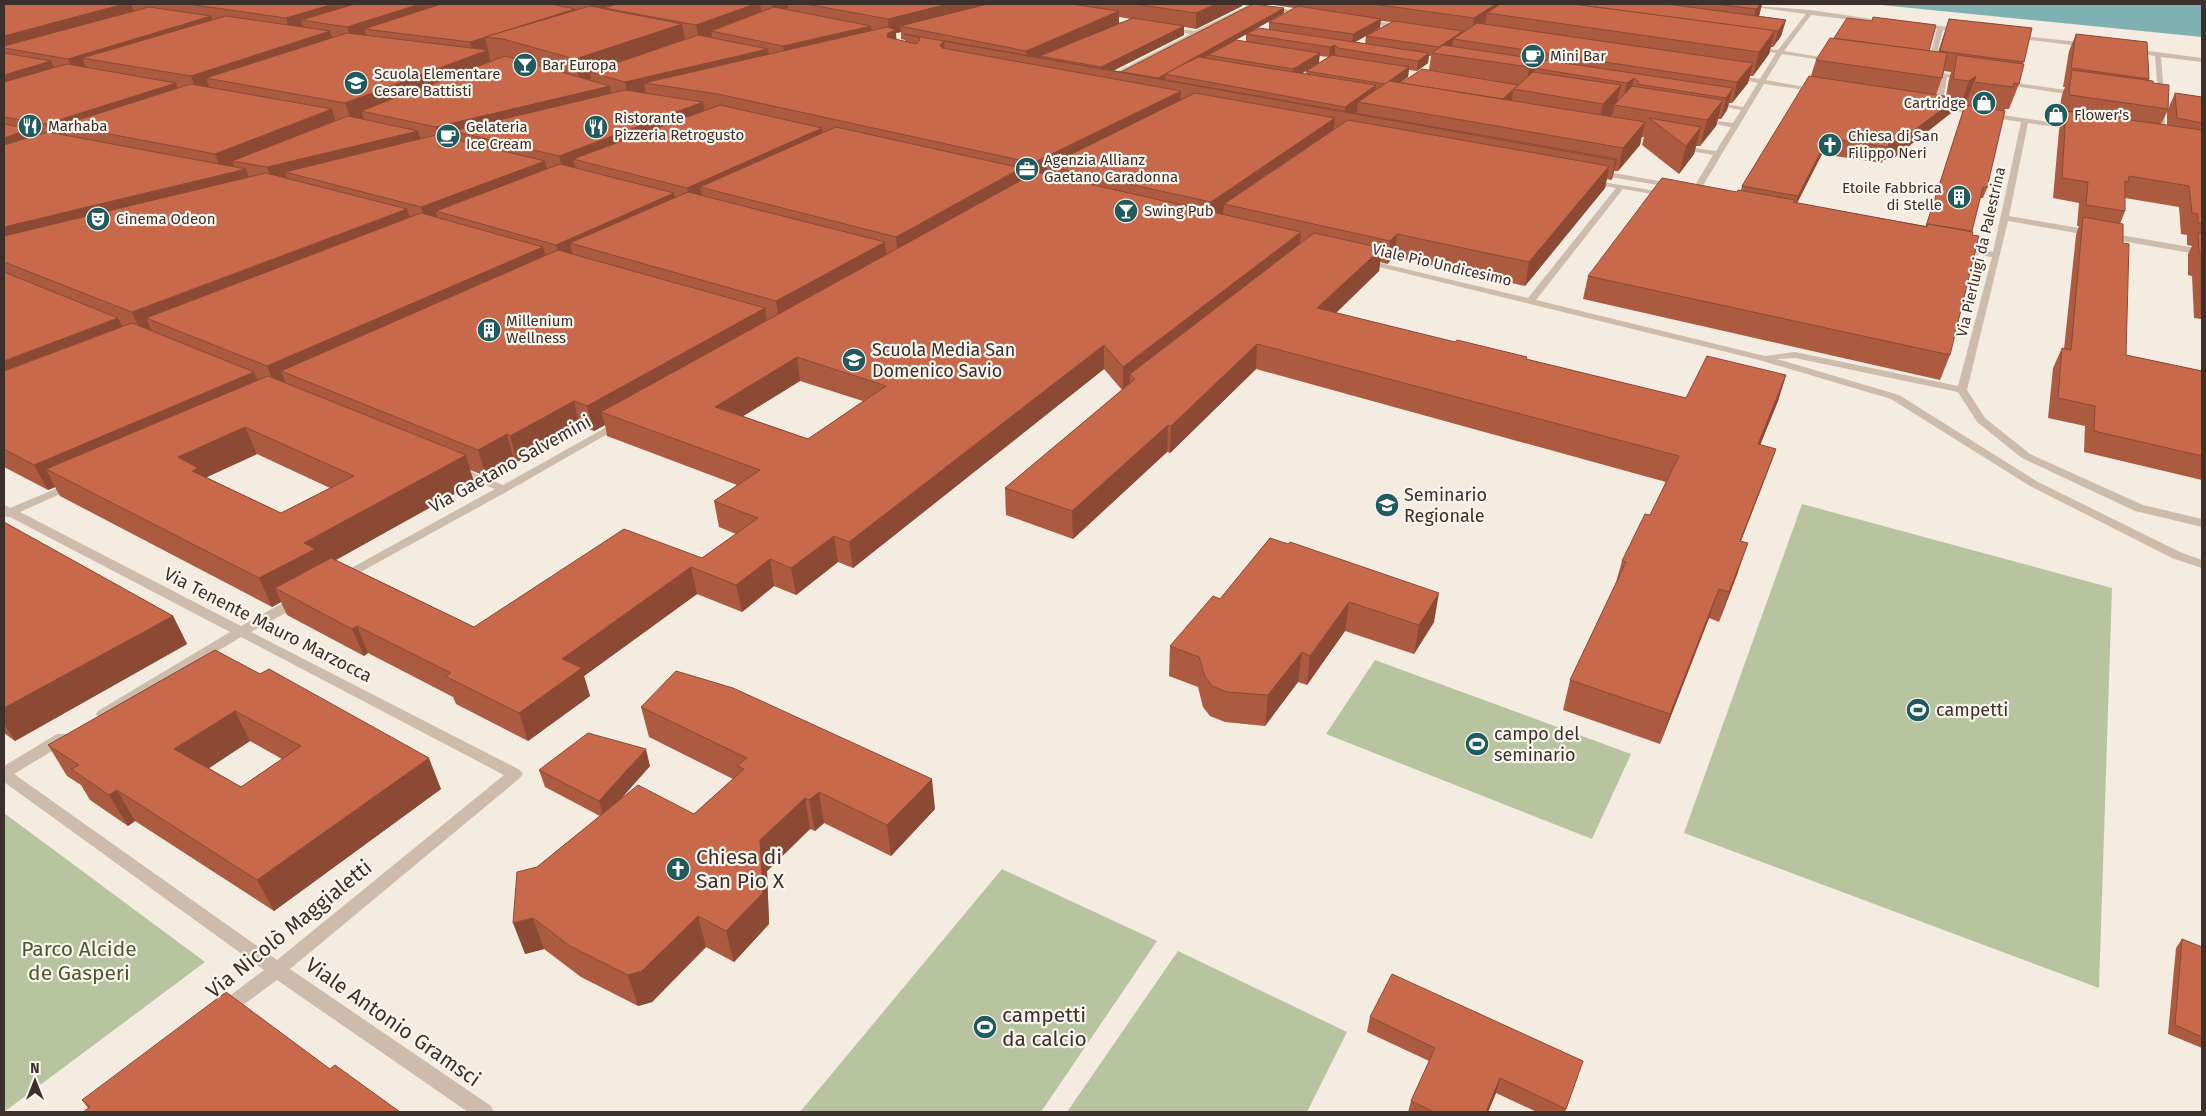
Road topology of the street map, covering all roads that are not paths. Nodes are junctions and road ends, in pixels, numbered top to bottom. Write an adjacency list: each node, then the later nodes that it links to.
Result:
1 (1250, 4): 3 (street); 17 (street)
2 (1733, 4): 4 (street)
3 (1297, 12): 5 (street); 6 (street)
4 (1810, 12): 8 (street); 18 (street)
5 (1316, 14)
6 (1289, 16)
7 (1354, 20): 10 (street)
8 (1893, 22)
9 (1912, 24): 13 (street)
10 (1392, 26): 12 (street); 14 (street)
11 (1160, 27): 17 (street)
12 (1410, 28)
13 (1940, 28): 15 (street); 28 (street)
14 (1384, 30)
15 (1970, 31)
16 (1785, 32): 18 (street)
17 (1196, 33): 33 (street)
18 (1794, 34): 23 (street)
19 (2009, 36): 21 (street)
20 (1741, 47): 23 (street)
21 (2098, 47)
22 (2128, 50): 24 (street)
23 (1780, 52): 25 (street); 34 (street)
24 (2158, 54): 26 (street); 41 (street)
25 (1840, 60)
26 (2202, 60)
27 (1918, 71): 28 (street)
28 (1928, 72): 29 (street)
29 (1944, 75): 31 (street); 43 (street)
30 (1725, 76): 34 (street)
31 (1974, 79)
32 (1093, 80): 33 (street)
33 (1102, 81): 36 (street)
34 (1764, 81): 37 (street); 44 (street)
35 (1994, 82): 38 (street)
36 (1119, 84)
37 (1831, 91)
38 (2093, 95)
39 (1707, 103): 44 (street)
40 (2152, 104): 41 (street)
41 (2162, 105): 50 (street)
42 (1928, 106): 43 (street)
43 (1938, 107): 46 (street)
44 (1746, 109): 47 (street)
45 (1698, 120): 47 (street)
46 (2025, 120): 48 (street); 58 (street, Via Pierluigi da Palestrina)
47 (1736, 126): 53 (street)
48 (2084, 129)
49 (2152, 140): 50 (street)
50 (2162, 141): 51 (street)
51 (2170, 142)
52 (1669, 146): 53 (street)
53 (1718, 154): 54 (street)
54 (1589, 170)
55 (1583, 180): 56 (street)
56 (1622, 187): 57 (street); 63 (street)
57 (1675, 197)
58 (2006, 218): 60 (street); 61 (street, Via Pierluigi da Palestrina)
59 (1948, 246): 61 (street)
60 (2202, 252)
61 (1997, 255): 65 (street, Via Pierluigi da Palestrina)
62 (1353, 260): 63 (street, Viale Pio Undicesimo)
63 (1530, 301): 64 (street, Viale Pio Undicesimo)
64 (1762, 358): 65 (street); 72 (street, Viale Pio Undicesimo)
65 (1962, 390): 71 (street)
66 (634, 414): 69 (street, Via Gaetano Salvemini)
67 (450, 466): 69 (street)
68 (82, 481): 70 (street)
69 (504, 489): 73 (street, Via Gaetano Salvemini)
70 (6, 512): 75 (street, Via Tenente Mauro Marzocca)
71 (2202, 523)
72 (2202, 564)
73 (334, 581)
74 (308, 595): 75 (street)
75 (240, 632): 76 (street); 79 (street, Via Tenente Mauro Marzocca)
76 (97, 718)
77 (71, 733): 78 (street)
78 (4, 774): 80 (street, Viale Antonio Gramsci)
79 (515, 774): 80 (street, Via Nicolò Maggialetti)
80 (277, 970): 81 (street, Via Nicolò Maggialetti); 82 (street, Viale Antonio Gramsci)
81 (214, 1017)
82 (484, 1112)

